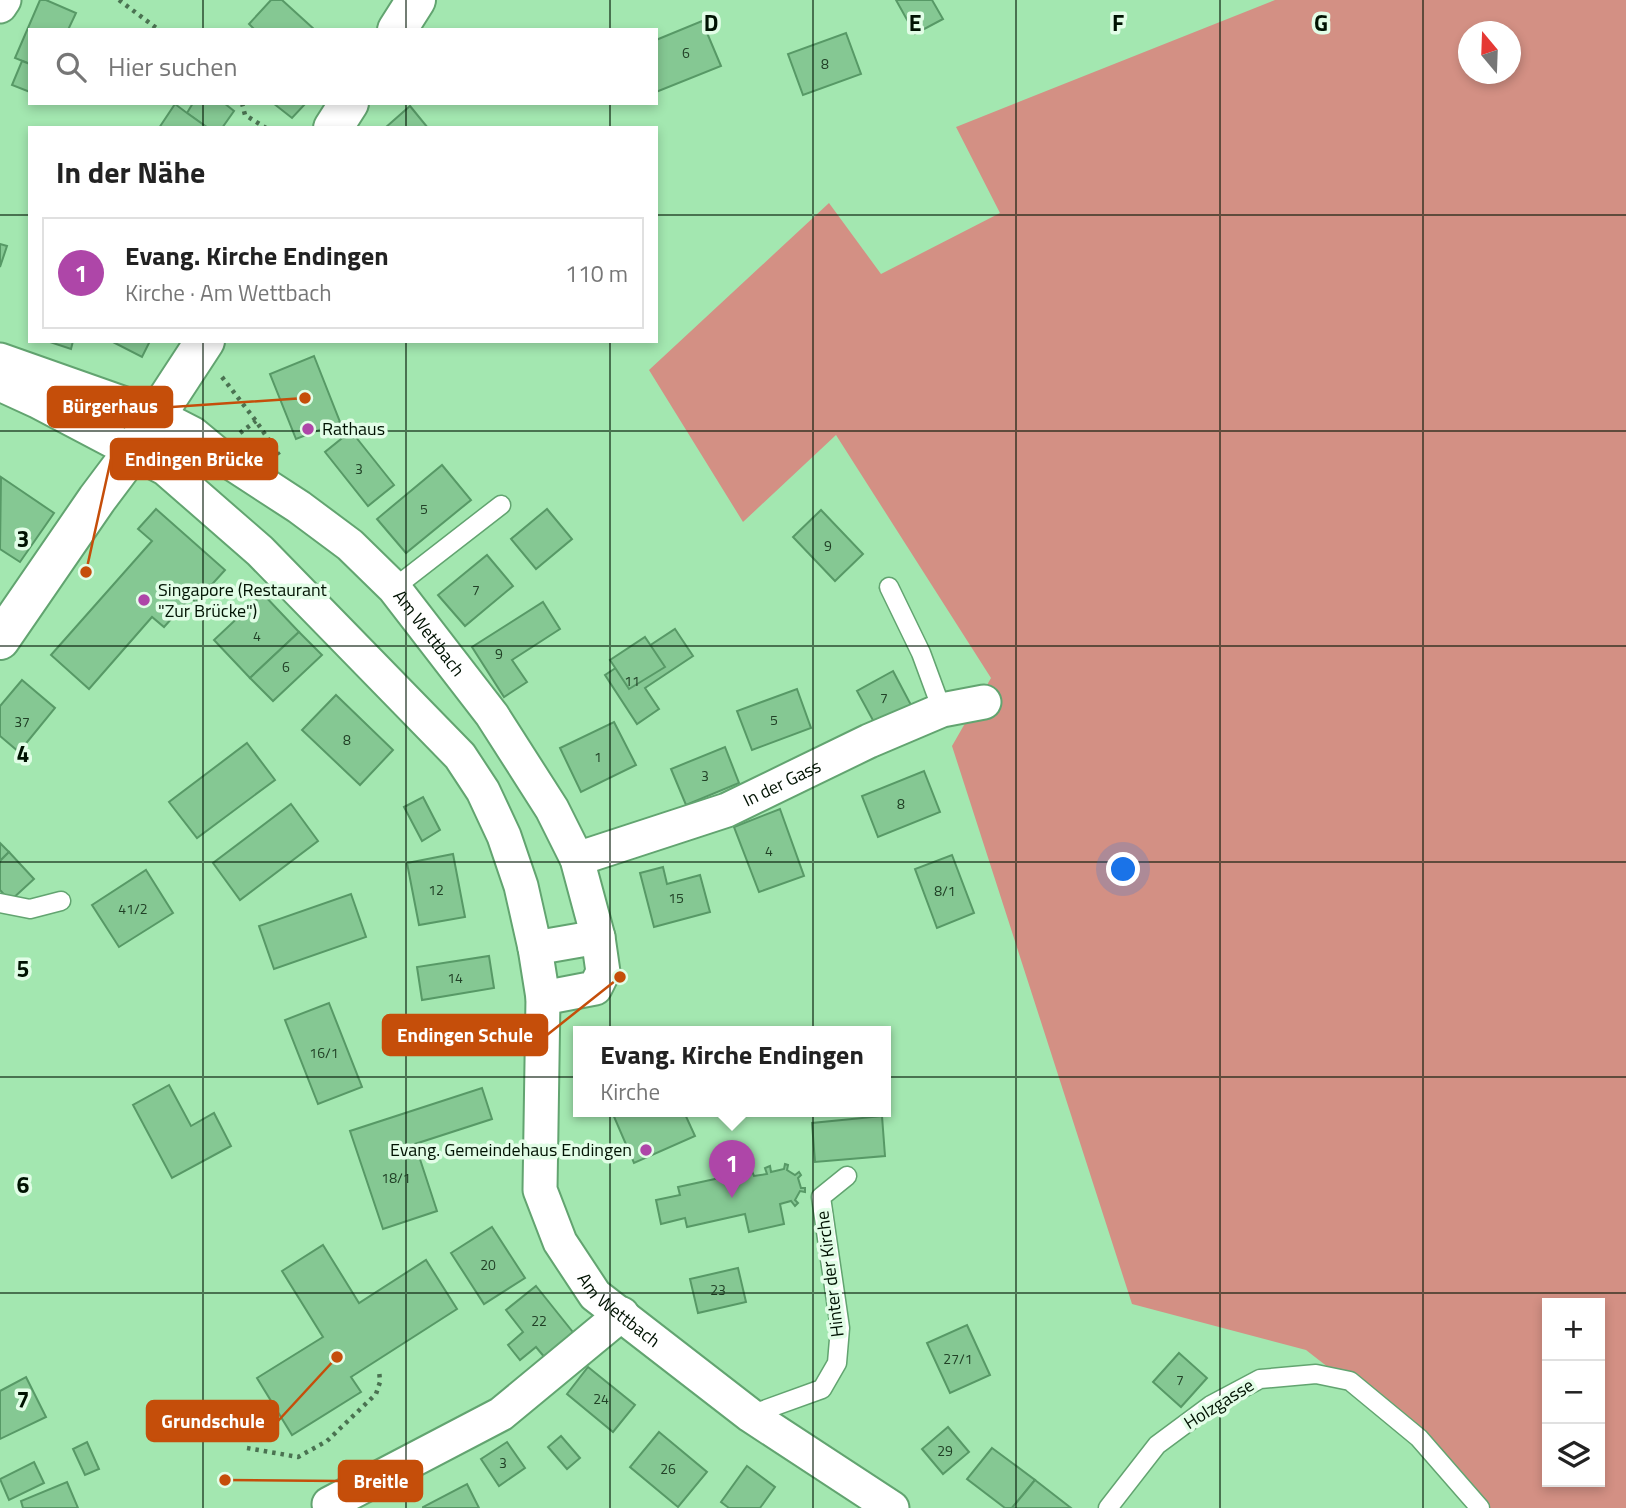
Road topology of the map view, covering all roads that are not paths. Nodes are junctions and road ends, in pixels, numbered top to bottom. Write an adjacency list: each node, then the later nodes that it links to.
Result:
1 (4, 0): 3 (street)
2 (416, 0): 4 (main road)
3 (0, 6)
4 (398, 28)
5 (348, 105): 6 (main road)
6 (334, 126)
7 (202, 345): 10 (main road)
8 (0, 360): 10 (street, Am Wettbach)
9 (0, 384): 11 (street, Am Wettbach)
10 (156, 415): 11 (main road); 14 (street, Am Wettbach)
11 (133, 451): 15 (main road); 22 (street, Am Wettbach)
12 (501, 505): 14 (lane)
13 (889, 587): 17 (lane)
14 (394, 588): 18 (street, Am Wettbach)
15 (0, 640)
16 (984, 702): 17 (street, In der Gass)
17 (942, 710): 18 (street, In der Gass)
18 (577, 859): 21 (street, Am Wettbach)
19 (61, 901): 20 (lane)
20 (0, 903)
21 (598, 936): 22 (street); 23 (street, Am Wettbach)
22 (535, 948): 23 (street, Am Wettbach)
23 (543, 998): 25 (street, Am Wettbach)
24 (847, 1176): 26 (lane, Hinter der Kirche)
25 (622, 1314): 26 (street, Am Wettbach); 27 (street)
26 (750, 1415): 28 (street, Am Wettbach)
27 (329, 1504)
28 (892, 1508)
29 (1108, 1508): 30 (lane, Holzgasse)
30 (1480, 1508)

